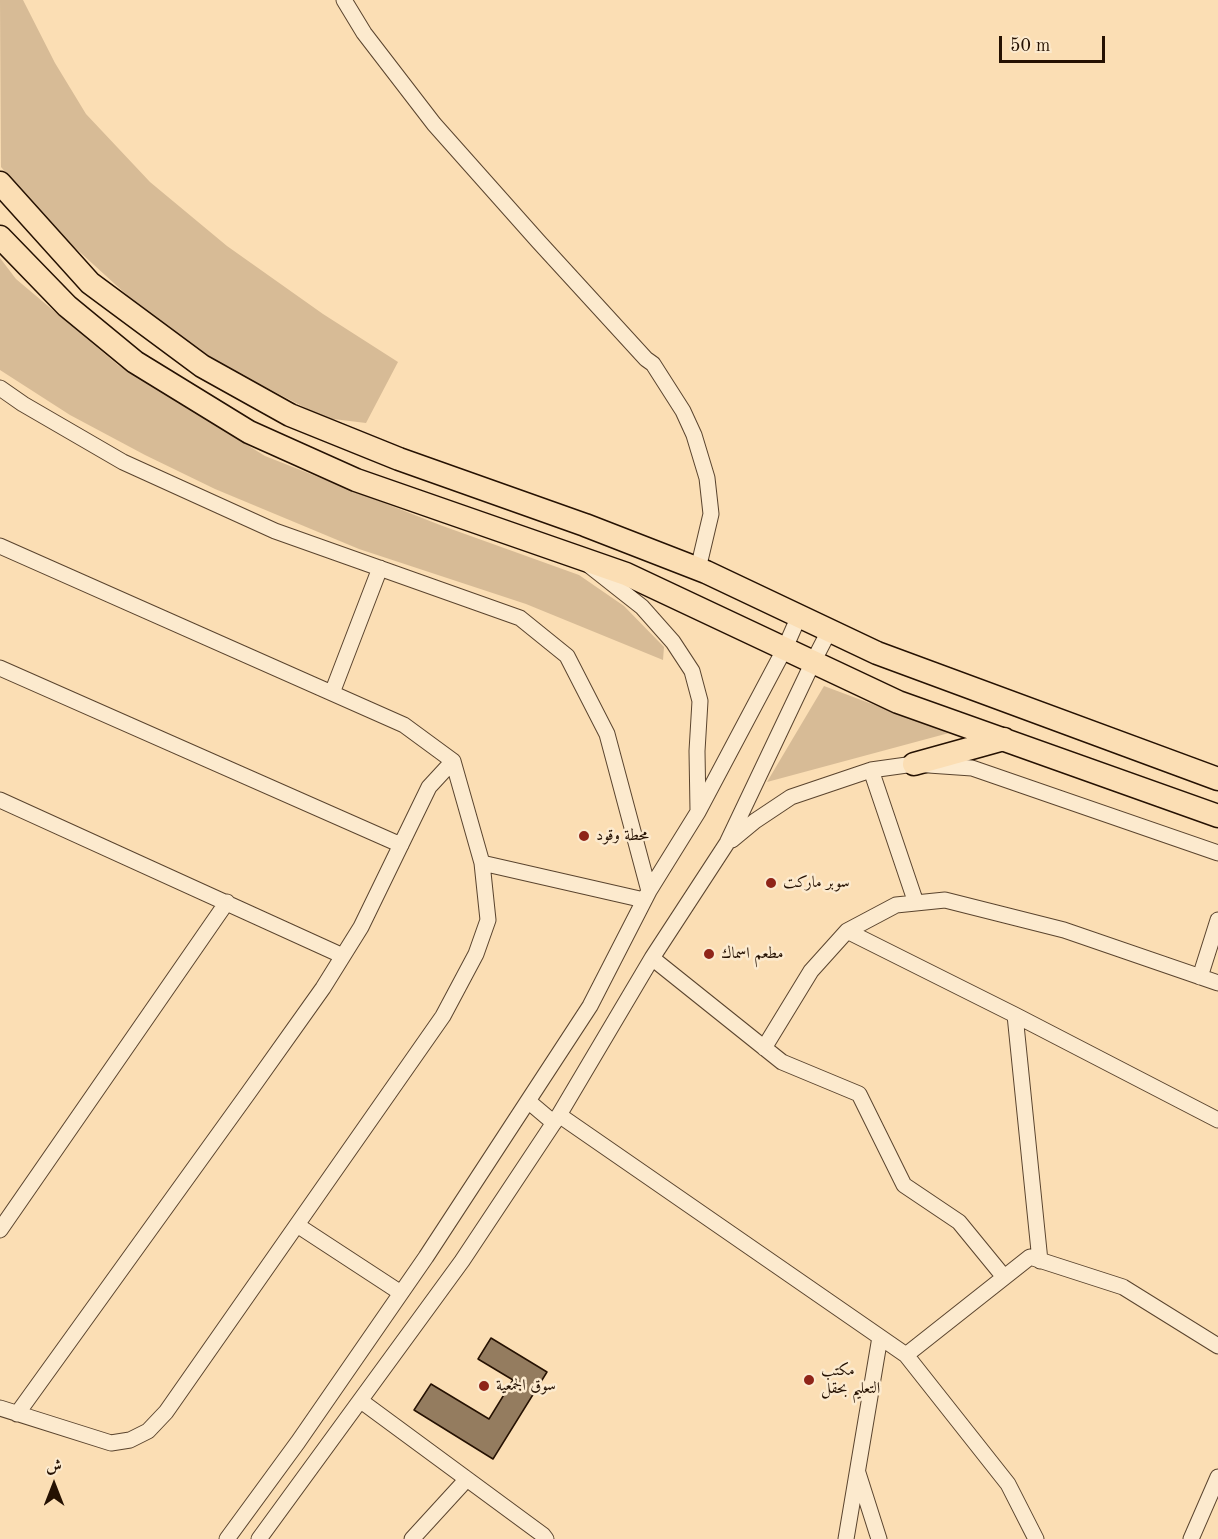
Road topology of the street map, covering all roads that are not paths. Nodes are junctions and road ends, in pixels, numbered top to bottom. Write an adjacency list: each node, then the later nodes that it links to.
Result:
1 (344, 0): 8 (street)
2 (0, 183): 8 (highway)
3 (0, 237): 6 (highway)
4 (0, 388): 7 (street)
5 (0, 546): 14 (street)
6 (578, 557): 11 (highway); 21 (street)
7 (381, 568): 14 (street); 27 (street)
8 (698, 569): 9 (highway)
9 (799, 616): 10 (highway); 11 (street)
10 (829, 631): 12 (street); 19 (highway)
11 (785, 648): 12 (highway); 21 (street)
12 (813, 662): 15 (highway); 23 (street)
13 (0, 668): 24 (street)
14 (332, 693): 16 (street)
15 (1004, 740): 17 (highway); 22 (highway)
16 (453, 761): 24 (street); 26 (street)
17 (914, 764): 18 (street); 25 (street)
18 (871, 770): 23 (street); 29 (street)
19 (1218, 779)
20 (0, 800): 28 (street)
21 (698, 812): 27 (street)
22 (1218, 816)
23 (727, 843): 33 (street)
24 (401, 845): 32 (street)
25 (1218, 853)
26 (482, 863): 27 (street); 41 (street)
27 (646, 895): 38 (street)
28 (227, 902): 32 (street); 42 (street)
29 (916, 903): 31 (street); 34 (street)
30 (1218, 920): 34 (street)
31 (847, 931): 36 (street); 37 (street)
32 (343, 956): 51 (street)
33 (652, 958): 37 (street); 39 (street)
34 (1200, 977): 35 (street)
35 (1218, 983)
36 (1015, 1015): 40 (street); 43 (street)
37 (764, 1048): 44 (street)
38 (528, 1101): 39 (street); 45 (street)
39 (556, 1119): 46 (street); 49 (street)
40 (1218, 1120)
41 (297, 1226): 45 (street); 51 (street)
42 (0, 1230)
43 (1040, 1261): 44 (street); 47 (street)
44 (1004, 1277): 48 (street)
45 (401, 1293): 56 (street)
46 (880, 1337): 48 (street); 52 (street)
47 (1218, 1346)
48 (906, 1355): 61 (street)
49 (361, 1401): 54 (street); 57 (street)
50 (0, 1408): 51 (street)
51 (17, 1414)
52 (857, 1471): 59 (street); 60 (street)
53 (1218, 1477): 62 (street)
54 (466, 1480): 55 (street); 58 (street)
55 (414, 1538)
56 (227, 1539)
57 (259, 1539)
58 (546, 1539)
59 (846, 1539)
60 (879, 1539)
61 (1036, 1539)
62 (1191, 1539)

